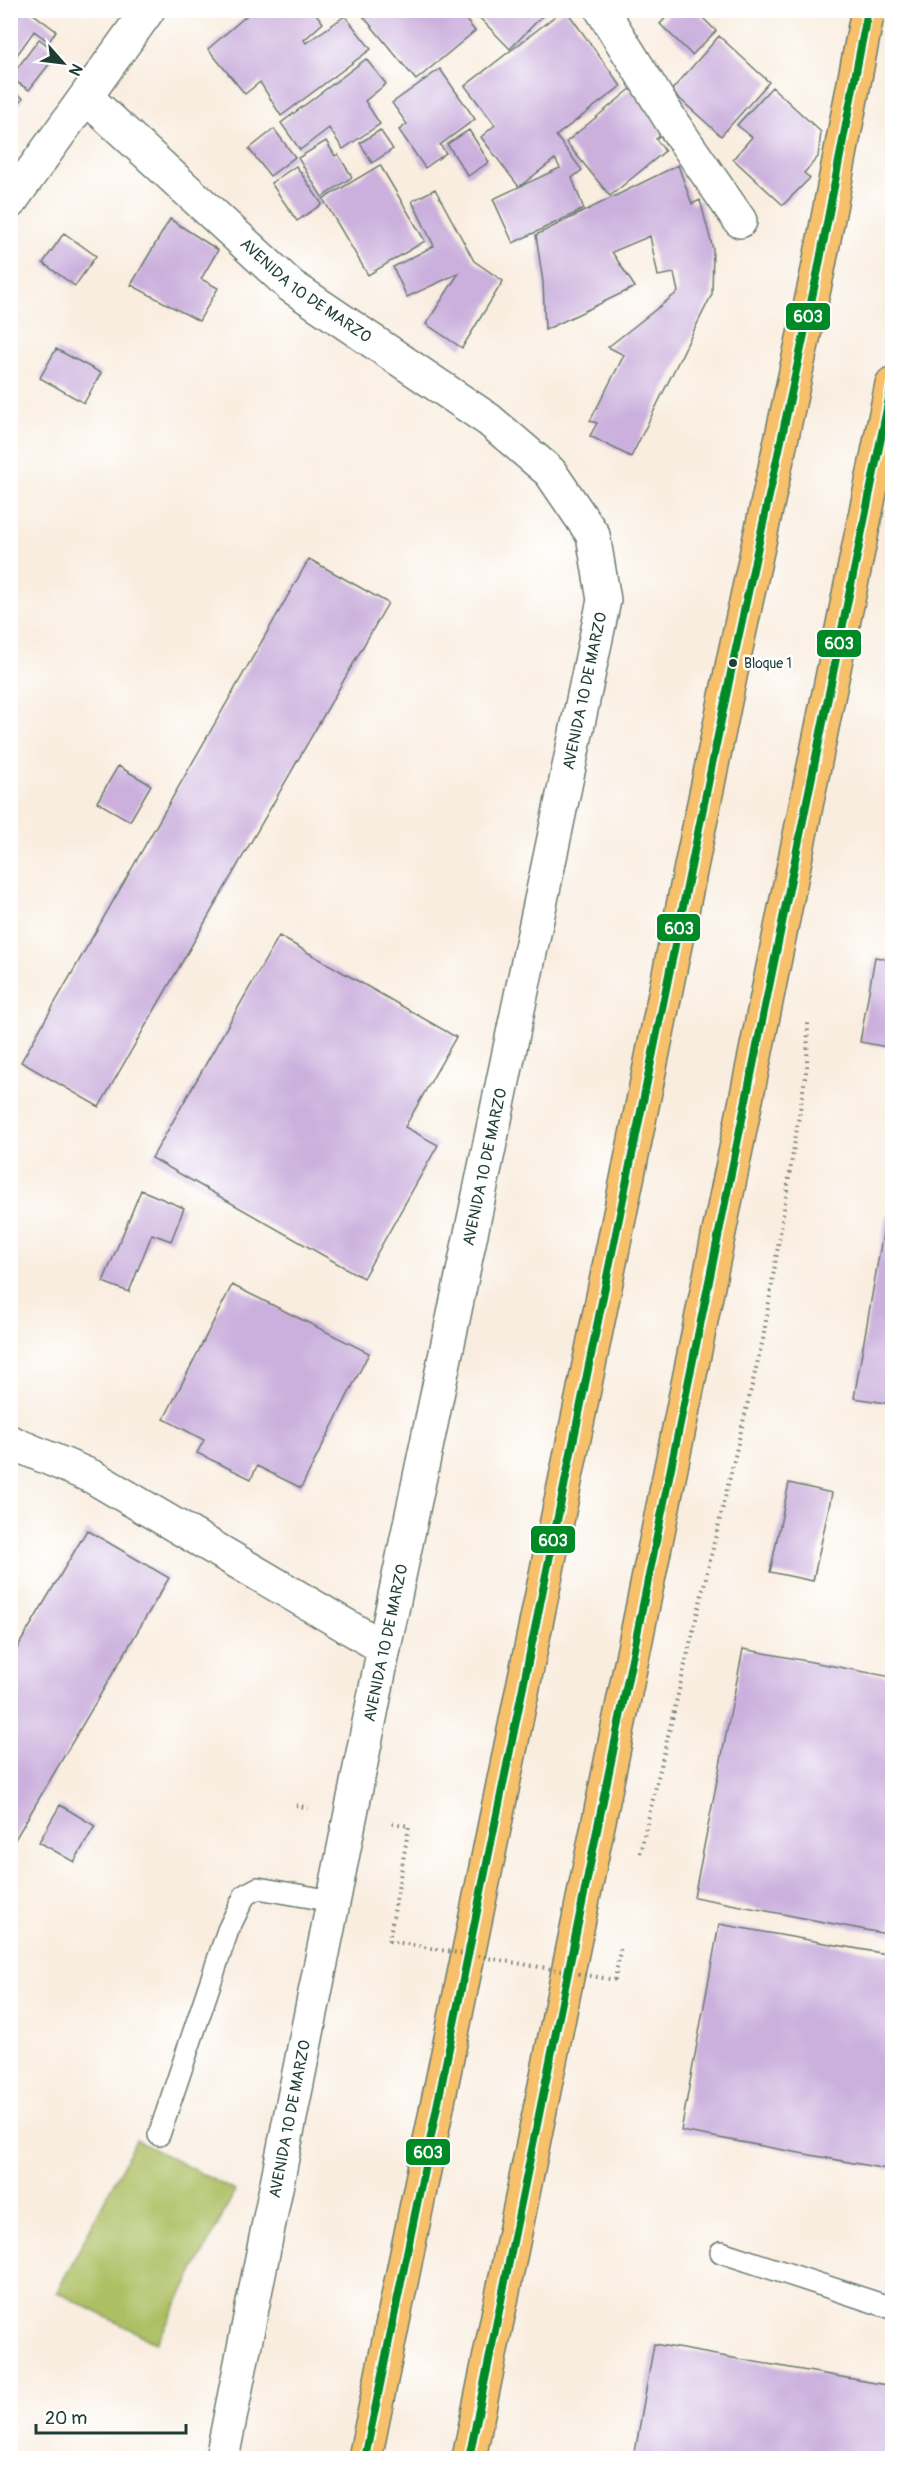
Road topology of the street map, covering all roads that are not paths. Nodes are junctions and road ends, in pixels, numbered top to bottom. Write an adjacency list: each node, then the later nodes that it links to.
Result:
1 (148, 10): 4 (street)
2 (602, 10): 6 (street)
3 (868, 10): 15 (main road)
4 (87, 98): 5 (street); 9 (street, AVENIDA 10 DE MARZO)
5 (10, 202)
6 (740, 221)
7 (892, 384): 16 (main road)
8 (10, 1442): 9 (street)
9 (384, 1648): 10 (street, AVENIDA 10 DE MARZO)
10 (333, 1901): 11 (lane); 14 (street, AVENIDA 10 DE MARZO)
11 (159, 2135)
12 (721, 2252): 13 (lane)
13 (892, 2308)
14 (222, 2458)
15 (365, 2458)
16 (469, 2458)

